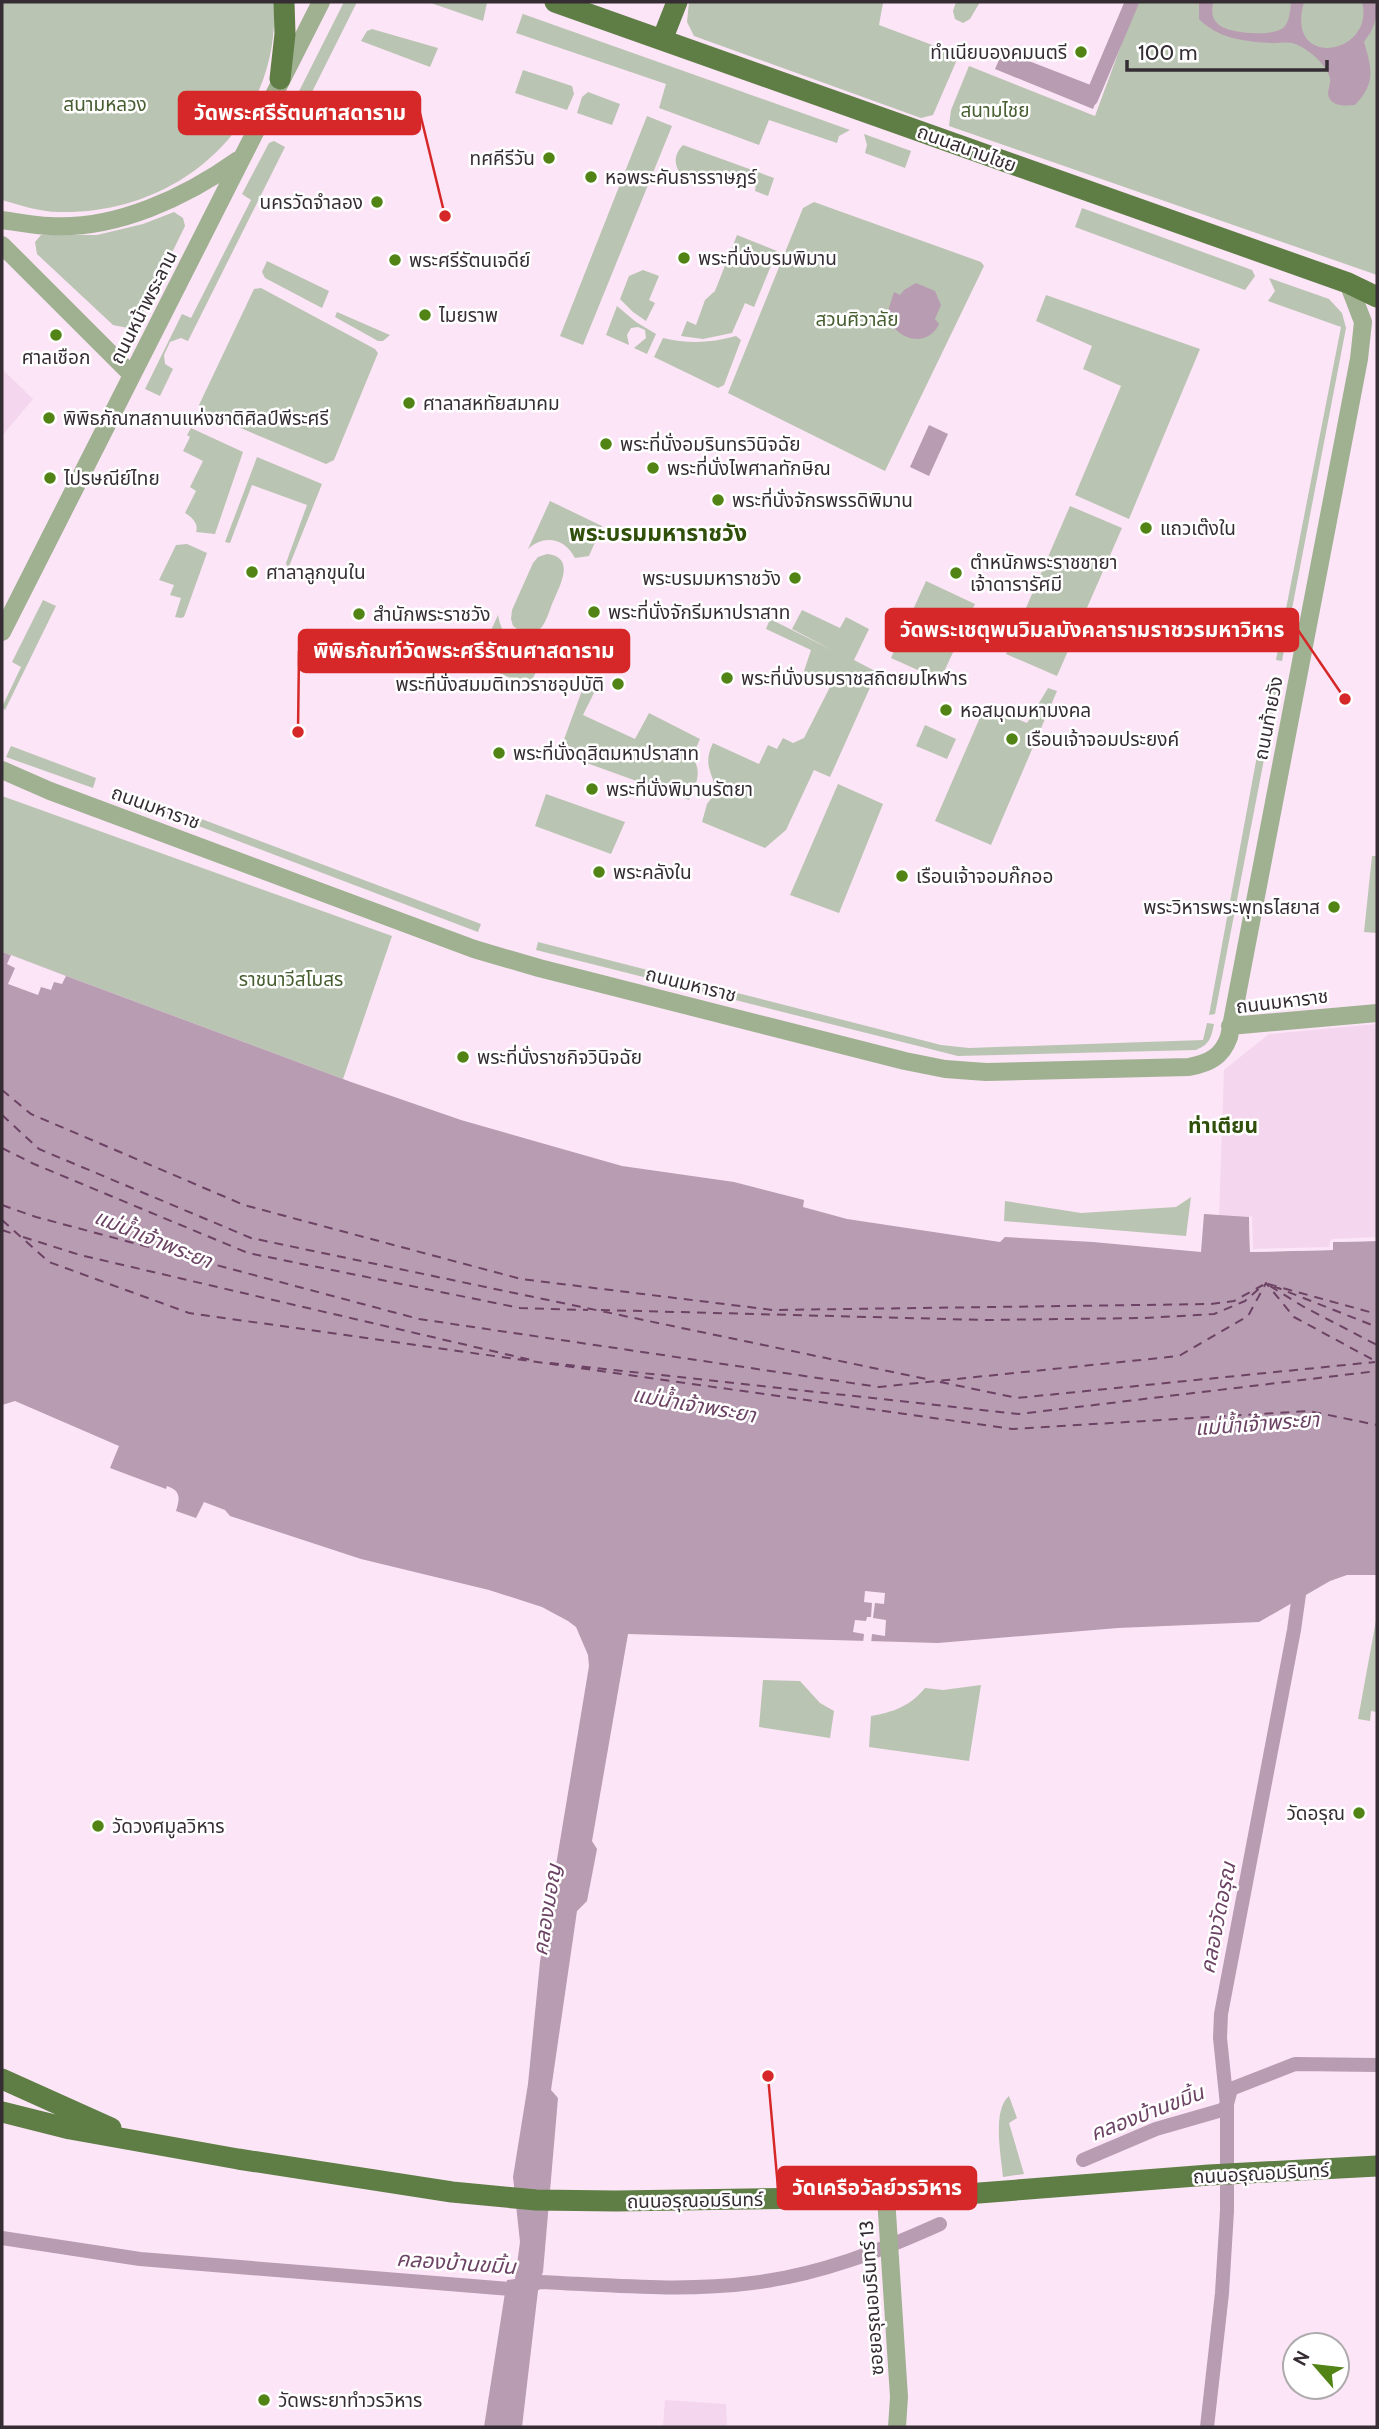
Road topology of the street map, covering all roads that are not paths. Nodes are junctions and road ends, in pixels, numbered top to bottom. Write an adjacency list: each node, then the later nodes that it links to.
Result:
1 (284, 2): 6 (main road)
2 (321, 2): 6 (street, ถนนหน้าพระลาน)
3 (555, 2): 5 (main road, ถนนสนามไชย)
4 (677, 2): 5 (main road)
5 (662, 40): 10 (main road, ถนนสนามไชย)
6 (280, 79): 7 (street, ถนนหน้าพระลาน)
7 (242, 157): 8 (street); 14 (street, ถนนหน้าพระลาน)
8 (2, 220)
9 (2, 245): 14 (street)
10 (1348, 283): 11 (main road, ถนนสนามไชย); 13 (street, ถนนท้ายวัง)
11 (1377, 297)
12 (1377, 343): 13 (street)
13 (1359, 359): 18 (street, ถนนท้ายวัง)
14 (132, 375): 15 (street, ถนนหน้าพระลาน)
15 (2, 632)
16 (2, 770): 18 (street, ถนนมหาราช)
17 (1377, 1013): 18 (street, ถนนมหาราช)
18 (1230, 1026)
19 (2, 2079): 21 (main road, ถนนอรุณอมรินทร์)
20 (2, 2088): 21 (main road)
21 (49, 2099): 25 (main road, ถนนอรุณอมรินทร์)
22 (2, 2103): 24 (main road)
23 (2, 2112): 24 (main road, ถนนอรุณอมรินทร์)
24 (40, 2122): 25 (main road, ถนนอรุณอมรินทร์)
25 (142, 2141): 27 (main road, ถนนอรุณอมรินทร์)
26 (1377, 2166): 27 (main road, ถนนอรุณอมรินทร์)
27 (887, 2197): 28 (street, ซอยอรุณอมรินทร์ 13)
28 (897, 2427)

